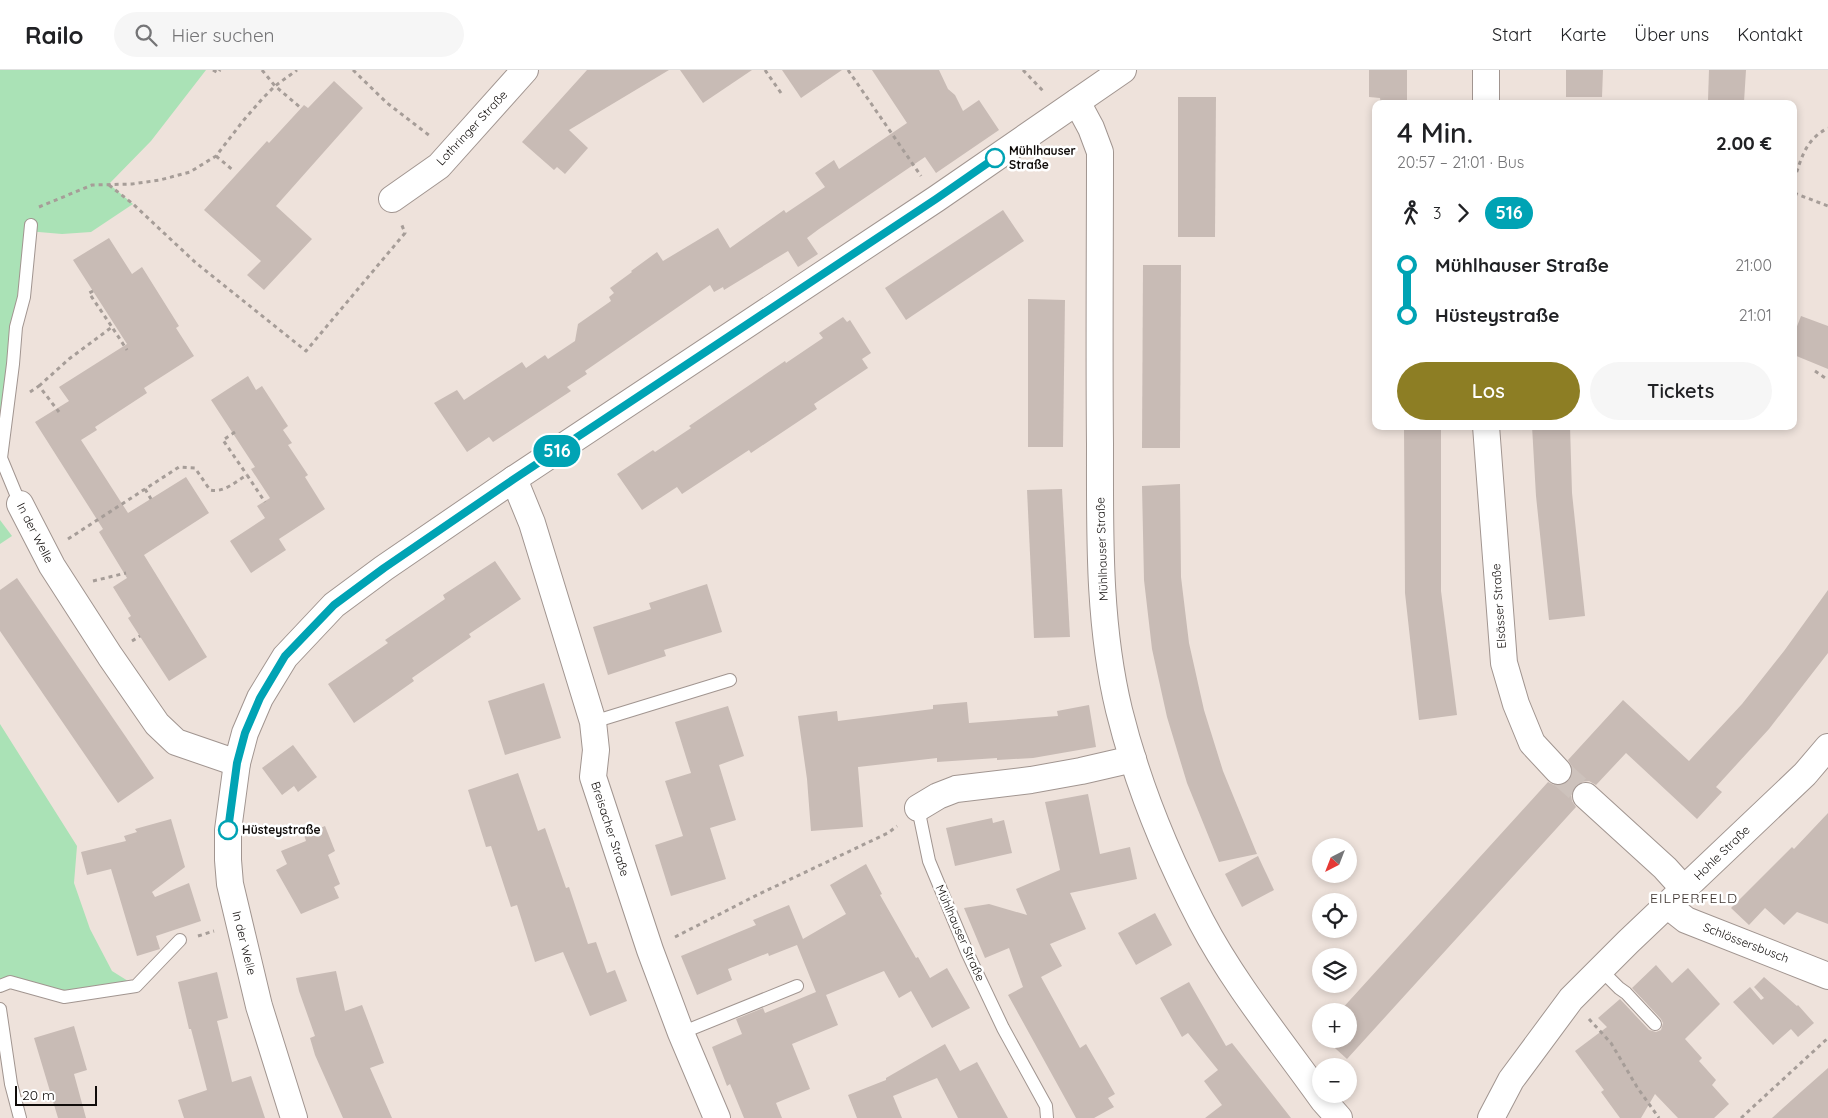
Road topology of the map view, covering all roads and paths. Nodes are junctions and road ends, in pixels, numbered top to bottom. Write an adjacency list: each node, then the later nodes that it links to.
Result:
1 (213, 70): 2 (path)
2 (220, 70)
3 (262, 70): 11 (path)
4 (297, 70): 11 (path)
5 (353, 70): 17 (path)
6 (525, 70): 17 (street, Lothringer Straße)
7 (765, 70): 12 (path)
8 (848, 70): 24 (path)
9 (1123, 70): 14 (street, In der Welle)
10 (1486, 70): 13 (street)
11 (274, 86): 15 (path); 18 (path)
12 (781, 93)
13 (1486, 100)
14 (1076, 102): 24 (street, In der Welle); 51 (street, Mühlhauser Straße)
15 (301, 108)
16 (1828, 128): 20 (path)
17 (450, 153): 23 (street, Lothringer Straße)
18 (216, 156): 19 (path); 21 (path)
19 (234, 171)
20 (1797, 172)
21 (109, 185): 23 (path); 26 (path)
22 (1797, 194): 25 (path)
23 (392, 199)
24 (936, 199): 38 (street, In der Welle)
25 (1828, 206)
26 (31, 225): 33 (lane, In der Welle)
27 (93, 291): 28 (path)
28 (112, 327): 29 (path); 32 (path)
29 (127, 350)
30 (1815, 371): 31 (path)
31 (1828, 380)
32 (39, 386): 33 (path); 34 (path)
33 (7, 408): 42 (lane, In der Welle)
34 (59, 412)
35 (1486, 430): 53 (street, Elsässer Straße)
36 (235, 432): 37 (path)
37 (247, 475): 39 (path); 41 (path)
38 (514, 479): 49 (street, Breisacher Straße); 52 (street, In der Welle)
39 (145, 489): 40 (path); 43 (path)
40 (151, 499)
41 (265, 502)
42 (20, 504): 43 (street, In der Welle)
43 (46, 553): 52 (street, In der Welle)
44 (126, 573): 45 (path)
45 (94, 580)
46 (140, 636): 47 (path)
47 (135, 640)
48 (730, 680): 49 (lane)
49 (593, 722): 59 (street, Breisacher Straße)
50 (1828, 747): 56 (street, Hohle Straße)
51 (1133, 759): 55 (street); 73 (street, Mühlhauser Straße)
52 (237, 763): 57 (street, In der Welle)
53 (1558, 771)
54 (1586, 796): 56 (street)
55 (918, 808): 59 (path); 72 (lane, Mühlhauser Straße)
56 (1676, 897): 60 (street, Hohle Straße); 61 (street, Schlössersbusch)
57 (239, 925): 58 (path); 70 (street, In der Welle)
58 (180, 940): 62 (lane)
59 (650, 950): 67 (street, Breisacher Straße)
60 (1600, 969): 64 (street, Hohle Straße); 66 (lane)
61 (1828, 976)
62 (0, 986)
63 (797, 986): 67 (lane)
64 (1571, 998): 74 (street, Hohle Straße); 75 (path)
65 (0, 1009): 69 (lane)
66 (1655, 1024)
67 (682, 1033): 71 (street, Breisacher Straße)
68 (1828, 1038): 76 (path)
69 (20, 1118)
70 (294, 1118)
71 (717, 1118)
72 (1047, 1118)
73 (1339, 1118)
74 (1491, 1118)
75 (1659, 1118)
76 (1741, 1118)

